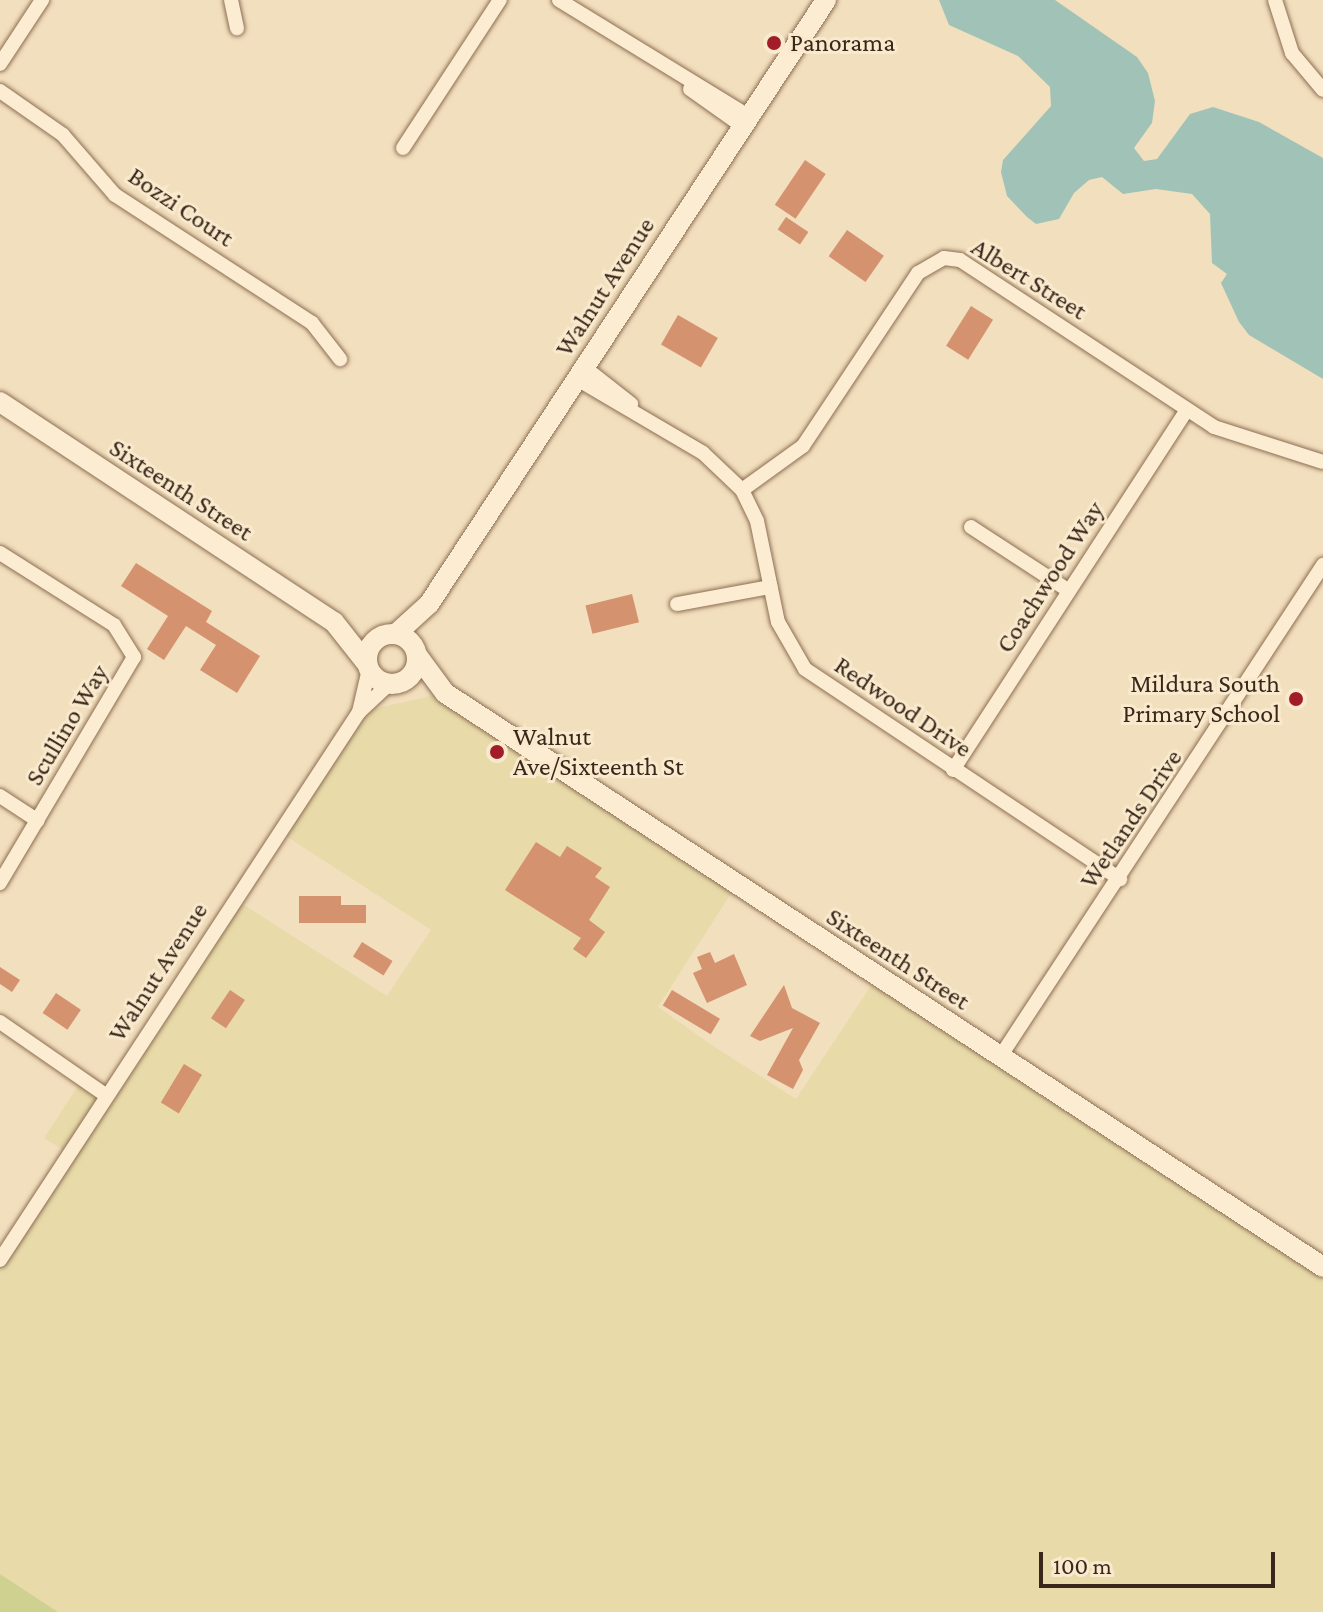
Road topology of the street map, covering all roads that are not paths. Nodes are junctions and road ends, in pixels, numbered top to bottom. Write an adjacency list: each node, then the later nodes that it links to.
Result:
1 (42, 0): 8 (street)
2 (231, 0): 7 (street)
3 (500, 0): 12 (street)
4 (559, 0): 11 (street)
5 (826, 0): 11 (street, Walnut Avenue)
6 (1274, 0): 9 (street)
7 (237, 28)
8 (0, 64)
9 (1323, 90)
10 (0, 91): 13 (street, Bozzi Court)
11 (745, 121): 14 (street, Walnut Avenue)
12 (403, 148)
13 (340, 359)
14 (580, 373): 18 (street, Redwood Drive); 24 (street, Walnut Avenue)
15 (0, 402): 26 (street, Sixteenth Street)
16 (1187, 410): 17 (street, Albert Street); 18 (street, Albert Street); 23 (street, Coachwood Way)
17 (1323, 462)
18 (742, 490): 22 (street, Redwood Drive)
19 (971, 527): 23 (street)
20 (0, 553): 35 (street, Scullino Way)
21 (1323, 565): 36 (street, Wetlands Drive)
22 (770, 587): 25 (street); 33 (street, Redwood Drive)
23 (1069, 591): 33 (street, Coachwood Way)
24 (429, 604): 27 (street, Walnut Avenue); 28 (street, Walnut Avenue)
25 (677, 604)
26 (334, 622): 27 (street, Sixteenth Street); 29 (street, Sixteenth Street)
27 (388, 636): 28 (street); 29 (street)
28 (416, 653): 30 (street); 31 (street, Sixteenth Street)
29 (368, 667): 30 (street); 32 (street, Walnut Avenue)
30 (396, 683): 31 (street, Sixteenth Street); 32 (street, Walnut Avenue)
31 (445, 693): 39 (street, Sixteenth Street)
32 (359, 712): 40 (street, Walnut Avenue)
33 (953, 770): 36 (street, Redwood Drive)
34 (0, 796): 35 (street)
35 (38, 821): 37 (street, Scullino Way)
36 (1120, 879): 39 (street, Wetlands Drive)
37 (0, 883)
38 (0, 1022): 40 (street)
39 (1000, 1057): 42 (street, Sixteenth Street)
40 (107, 1096): 41 (street, Walnut Avenue)
41 (0, 1260)
42 (1323, 1267)

